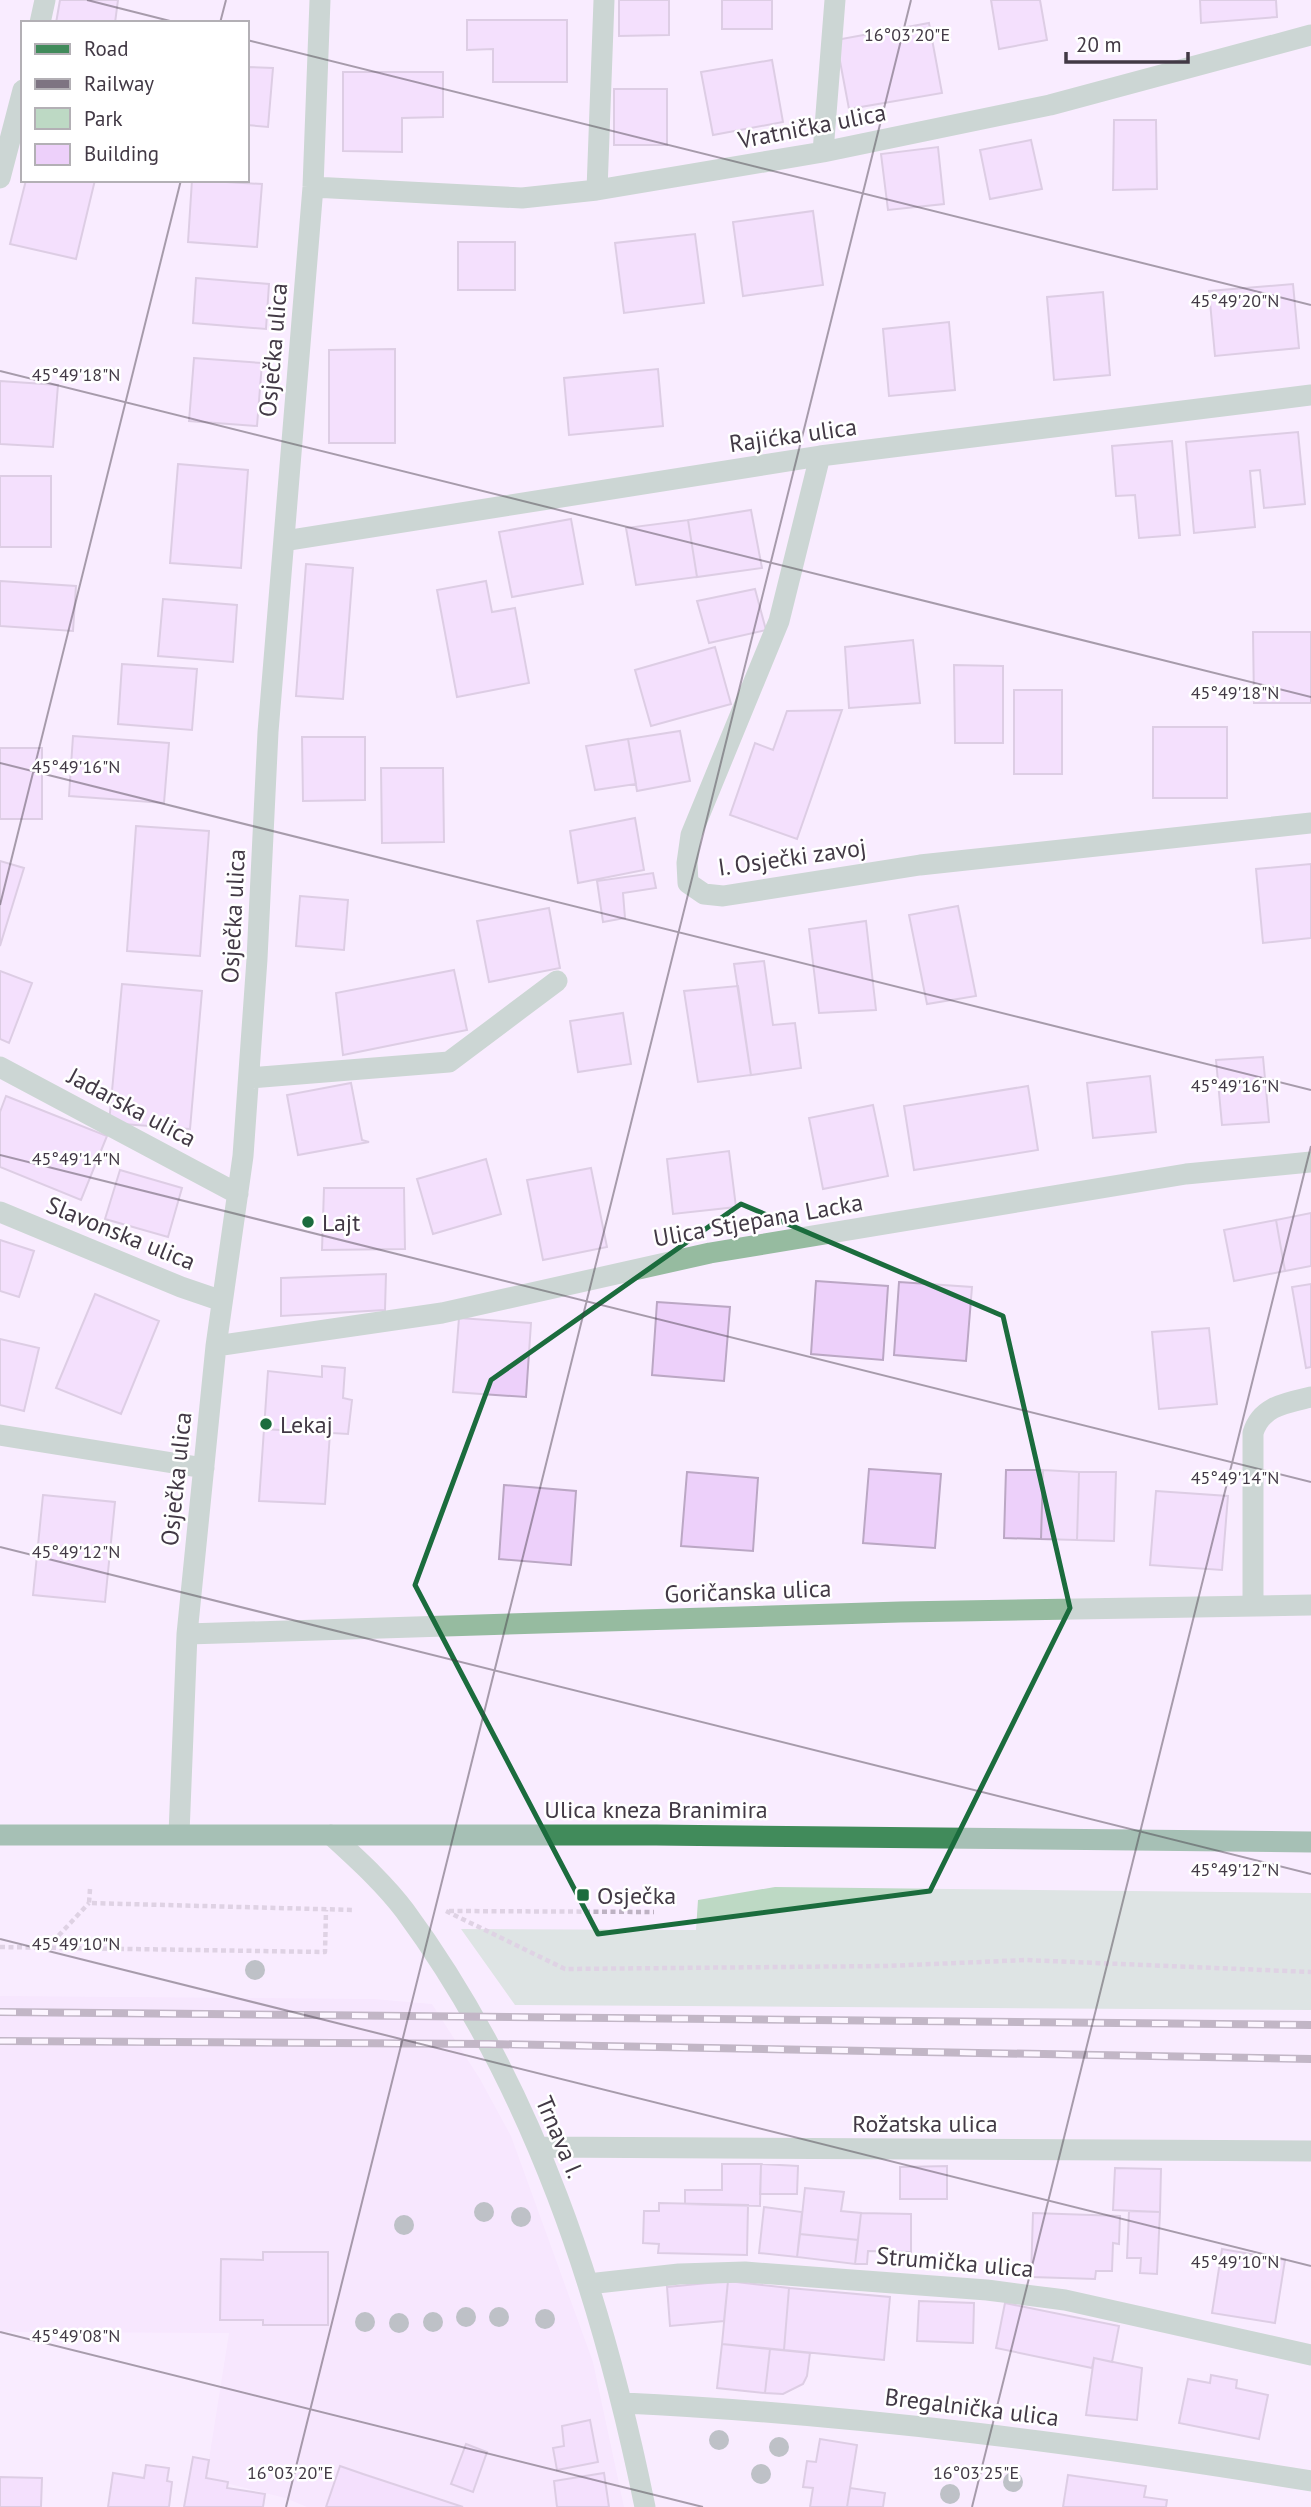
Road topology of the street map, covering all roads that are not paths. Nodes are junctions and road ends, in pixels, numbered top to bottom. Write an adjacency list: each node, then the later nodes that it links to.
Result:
1 (45, 0): 5 (street)
2 (320, 0): 10 (street, Osječka ulica)
3 (604, 0): 11 (street)
4 (835, 0): 8 (street)
5 (40, 21)
6 (1311, 36): 8 (street, Vratnička ulica)
7 (21, 98): 9 (street)
8 (823, 152): 11 (street, Vratnička ulica)
9 (0, 178)
10 (313, 187): 11 (street, Vratnička ulica); 14 (street, Osječka ulica)
11 (597, 190)
12 (1311, 395): 13 (street, Rajićka ulica)
13 (820, 456): 14 (street, Rajićka ulica); 15 (street, I. Osječki zavoj)
14 (284, 541): 18 (street, Osječka ulica)
15 (1311, 822)
16 (557, 981): 18 (street)
17 (0, 1067): 20 (street, Jadarska ulica)
18 (249, 1078): 20 (street, Osječka ulica)
19 (1311, 1162): 23 (street, Ulica Stjepana Lacka)
20 (238, 1194): 22 (street, Osječka ulica)
21 (0, 1212): 22 (street, Slavonska ulica)
22 (222, 1301): 23 (street, Osječka ulica)
23 (216, 1346): 26 (street, Osječka ulica)
24 (1311, 1397): 27 (street)
25 (0, 1435): 26 (street)
26 (204, 1468): 29 (street, Osječka ulica)
27 (1253, 1605): 28 (street, Goričanska ulica); 29 (street, Goričanska ulica)
28 (1311, 1605)
29 (187, 1634): 30 (street, Osječka ulica)
30 (179, 1834): 31 (main road, Ulica kneza Branimira); 32 (main road, Ulica kneza Branimira)
31 (0, 1835)
32 (331, 1835): 33 (main road, Ulica kneza Branimira); 34 (street, Trnava I.)
33 (1311, 1842)
34 (538, 2147): 35 (street, Rožatska ulica); 36 (street, Trnava I.)
35 (1311, 2151)
36 (588, 2284): 37 (street, Strumička ulica); 38 (street, Trnava I.)
37 (1311, 2355)
38 (624, 2403): 39 (street, Bregalnička ulica); 40 (street, Trnava I.)
39 (1311, 2481)
40 (645, 2507)

